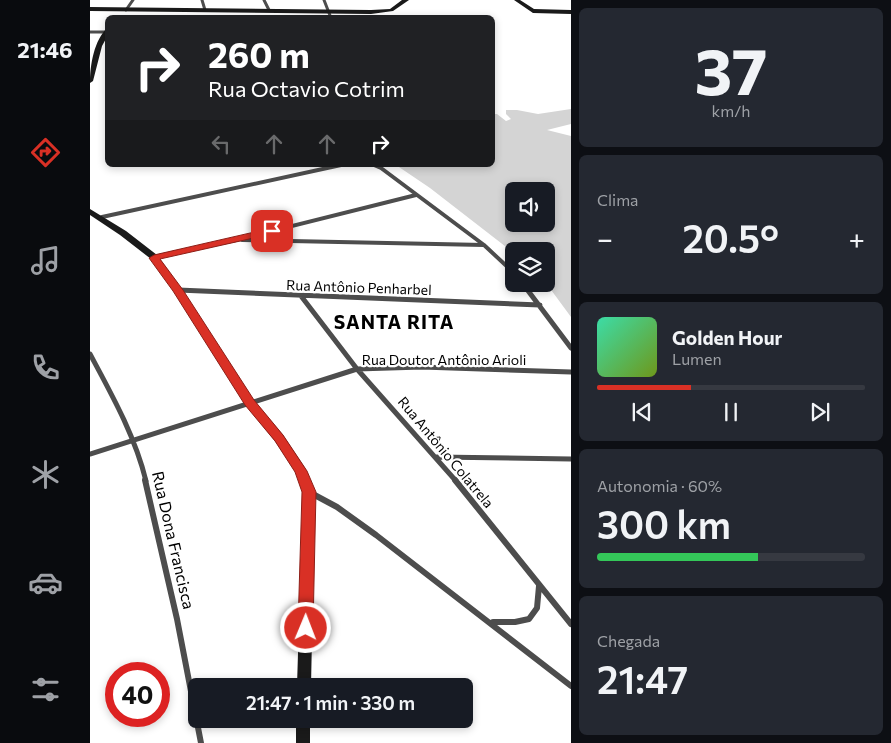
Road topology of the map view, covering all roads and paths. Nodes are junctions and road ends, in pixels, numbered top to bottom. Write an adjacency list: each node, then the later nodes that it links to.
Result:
1 (133, 0): 10 (street)
2 (202, 0): 11 (street)
3 (264, 0): 12 (street)
4 (324, 0): 14 (street)
5 (406, 0): 8 (street)
6 (517, 0): 13 (street)
7 (390, 1): 8 (street)
8 (394, 7): 14 (street)
9 (90, 9): 10 (street)
10 (126, 10): 11 (street); 15 (street)
11 (204, 10): 12 (street)
12 (268, 10): 14 (street)
13 (571, 12)
14 (331, 14)
15 (120, 15)
16 (105, 31): 17 (street)
17 (90, 32)
18 (105, 33): 19 (street)
19 (90, 81)
20 (332, 167): 24 (street)
21 (379, 167): 22 (street)
22 (416, 195): 25 (street); 26 (street)
23 (90, 211): 24 (street)
24 (102, 217): 27 (street)
25 (236, 240): 26 (street); 27 (street)
26 (484, 245): 28 (street)
27 (154, 258): 29 (street)
28 (505, 265)
29 (178, 290): 31 (street, Rua Antônio Penharbel); 37 (street)
30 (529, 292): 32 (street)
31 (300, 296): 32 (street, Rua Antônio Penharbel); 35 (street, Rua Antônio Colatrela)
32 (540, 305): 33 (street)
33 (571, 348)
34 (90, 354): 38 (street, Rua Dona Francisca)
35 (357, 369): 36 (street, Rua Doutor Antônio Arioli); 37 (street, Rua Doutor Antônio Arioli); 40 (street, Rua Antônio Colatrela)
36 (571, 372)
37 (250, 402): 38 (street, Rua Doutor Antônio Arioli); 42 (street)
38 (133, 439): 39 (street, Rua Doutor Antônio Arioli); 49 (street, Rua Dona Francisca)
39 (90, 454)
40 (436, 457): 41 (street); 43 (street, Rua Antônio Colatrela)
41 (571, 459)
42 (309, 492): 44 (street); 46 (street)
43 (539, 586): 44 (street); 45 (street, Rua Antônio Colatrela)
44 (492, 622): 47 (street)
45 (571, 624)
46 (304, 678)
47 (571, 686)
48 (303, 728): 50 (street)
49 (201, 743)
50 (303, 743)

